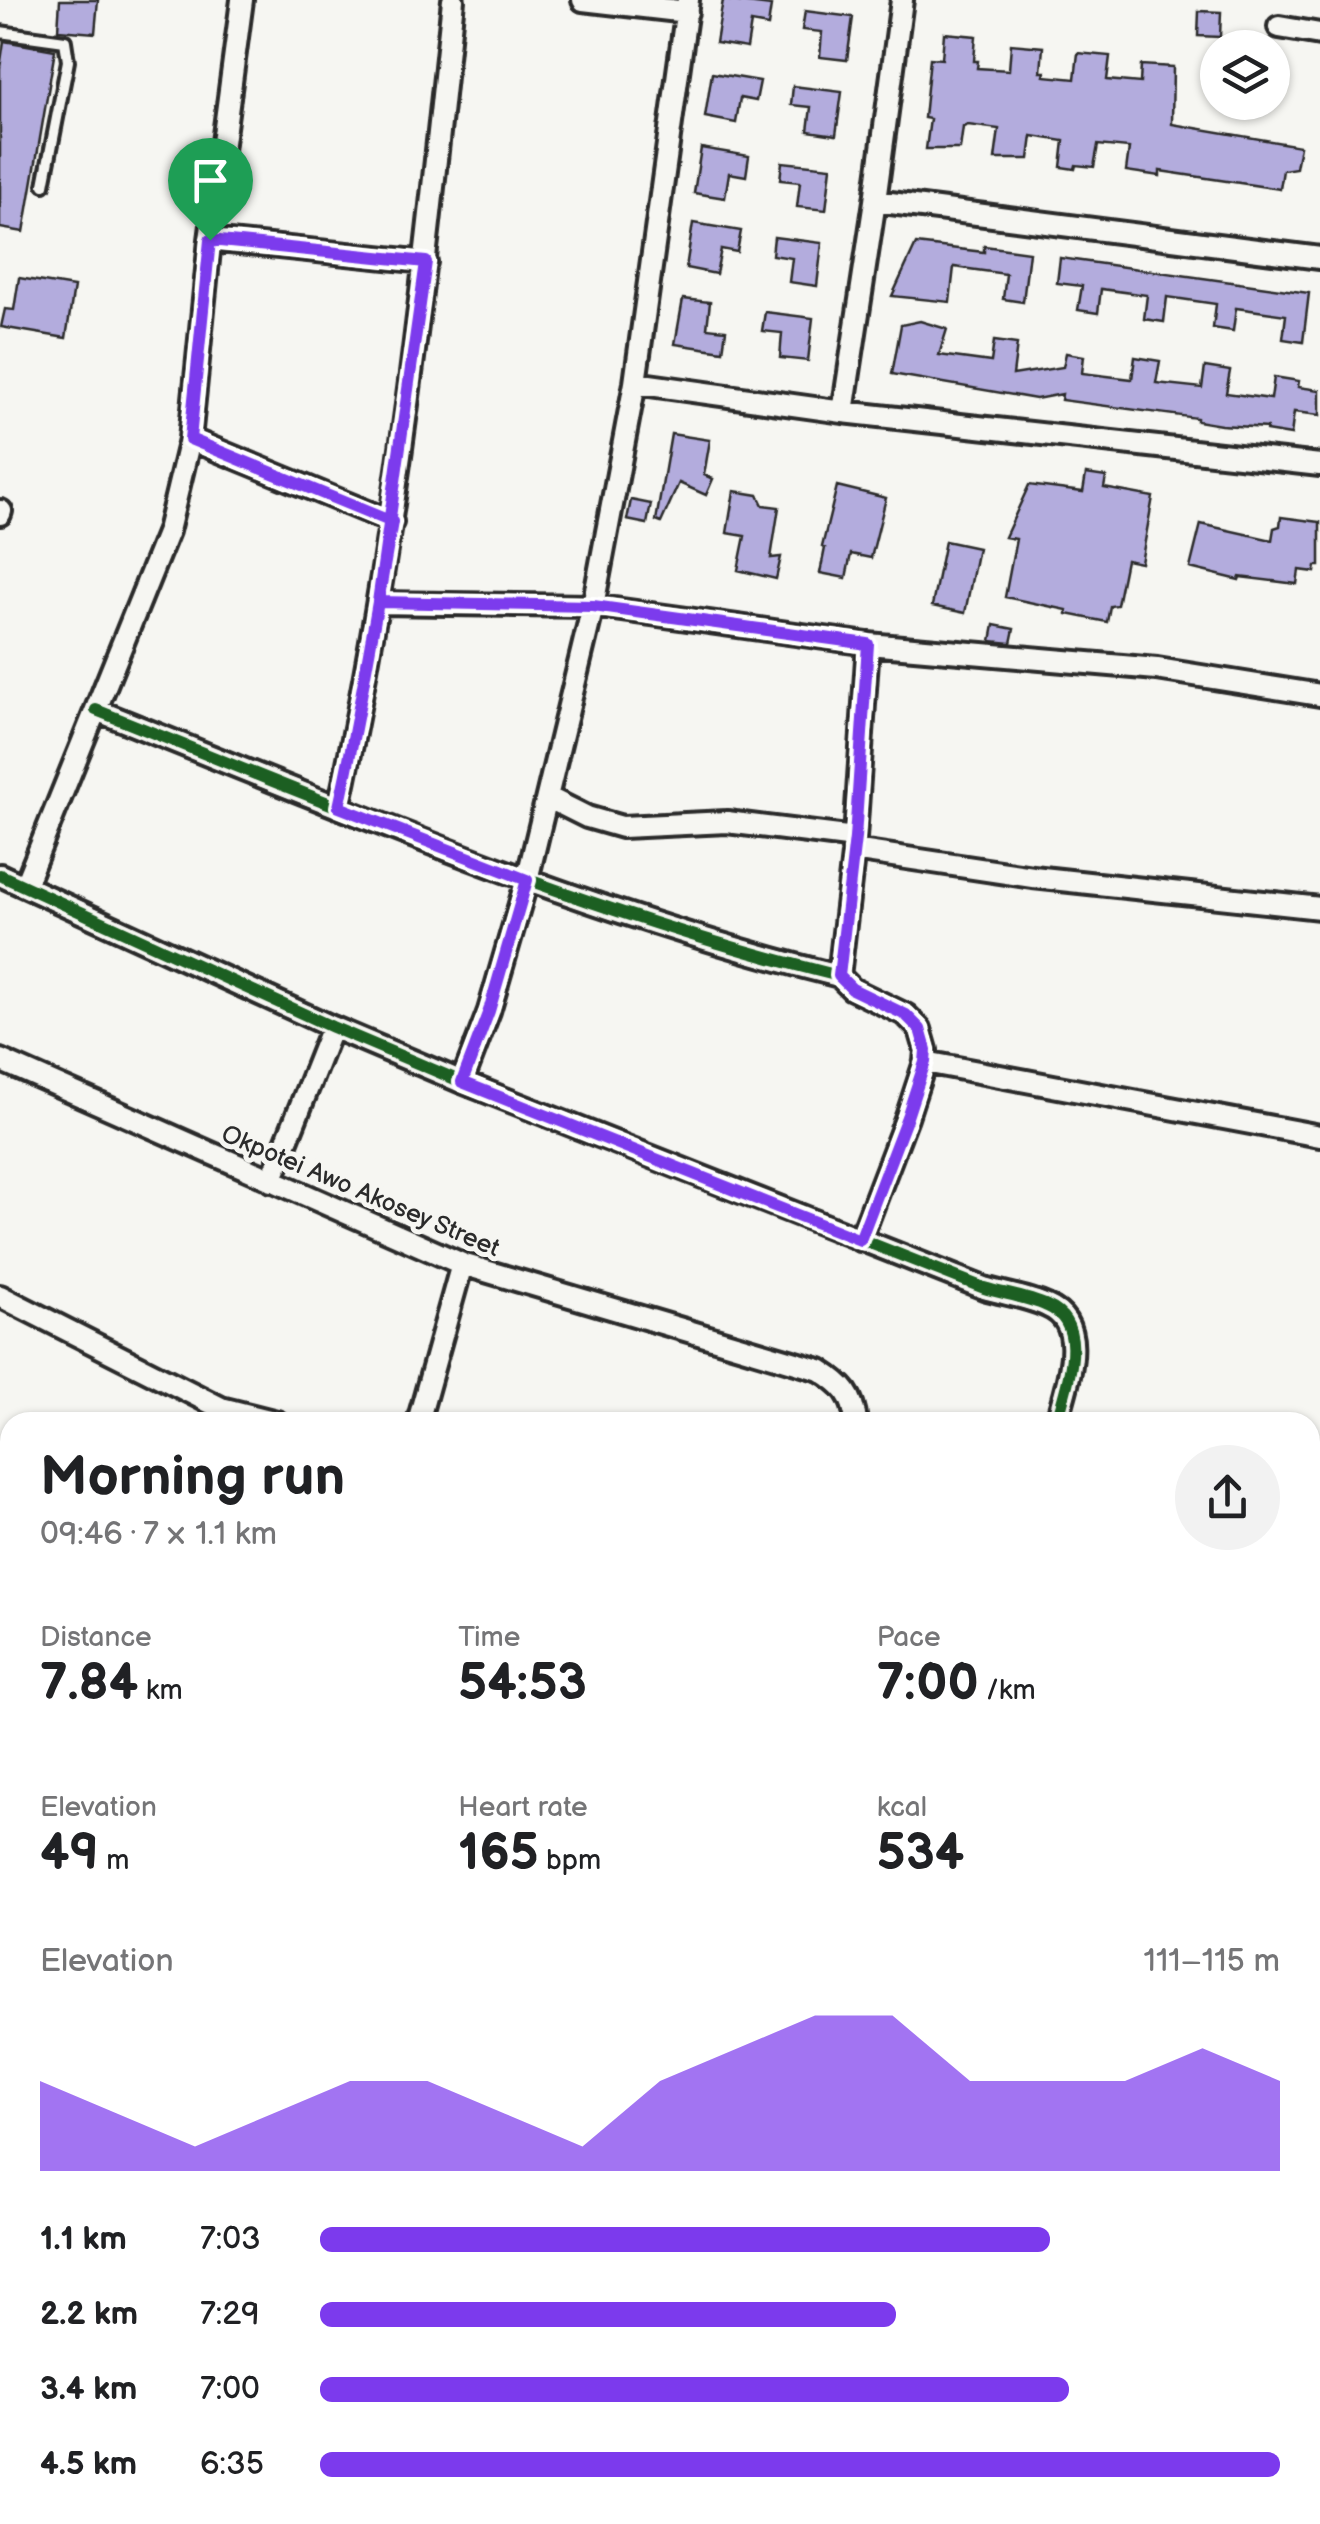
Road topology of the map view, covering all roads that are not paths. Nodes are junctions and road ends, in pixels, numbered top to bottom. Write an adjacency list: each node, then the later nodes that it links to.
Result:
1 (242, 0): 11 (street)
2 (453, 0): 13 (street)
3 (583, 0): 5 (street)
4 (902, 0): 10 (street)
5 (687, 6): 14 (street)
6 (1279, 27): 8 (street)
7 (0, 32): 9 (lane)
8 (1320, 34)
9 (44, 185)
10 (876, 201): 12 (street); 15 (street)
11 (210, 240): 13 (street); 16 (street)
12 (1320, 258)
13 (426, 262): 18 (street)
14 (636, 383): 15 (street); 20 (street)
15 (843, 412): 17 (street)
16 (190, 439): 18 (street); 23 (street)
17 (1320, 465)
18 (392, 522): 19 (street)
19 (378, 602): 20 (street); 25 (street)
20 (593, 606): 21 (street); 24 (street)
21 (868, 644): 22 (street); 26 (street)
22 (1320, 695)
23 (96, 710): 25 (street); 29 (street)
24 (548, 798): 26 (street); 28 (street)
25 (339, 807): 28 (street)
26 (854, 844): 30 (street); 31 (street)
27 (0, 874): 29 (street)
28 (527, 880): 31 (street); 35 (street)
29 (25, 885): 32 (street)
30 (1320, 908)
31 (839, 976): 34 (street)
32 (332, 1027): 35 (street); 37 (street)
33 (0, 1060): 37 (street, Okpotei Awo Akosey Street)
34 (925, 1062): 36 (street); 38 (street)
35 (462, 1082): 38 (street)
36 (1320, 1136)
37 (271, 1181): 39 (street, Okpotei Awo Akosey Street)
38 (860, 1240): 44 (street)
39 (462, 1264): 42 (street); 43 (street, Okpotei Awo Akosey Street)
40 (0, 1296): 41 (street)
41 (213, 1412)
42 (421, 1412)
43 (854, 1412)
44 (1059, 1412)

